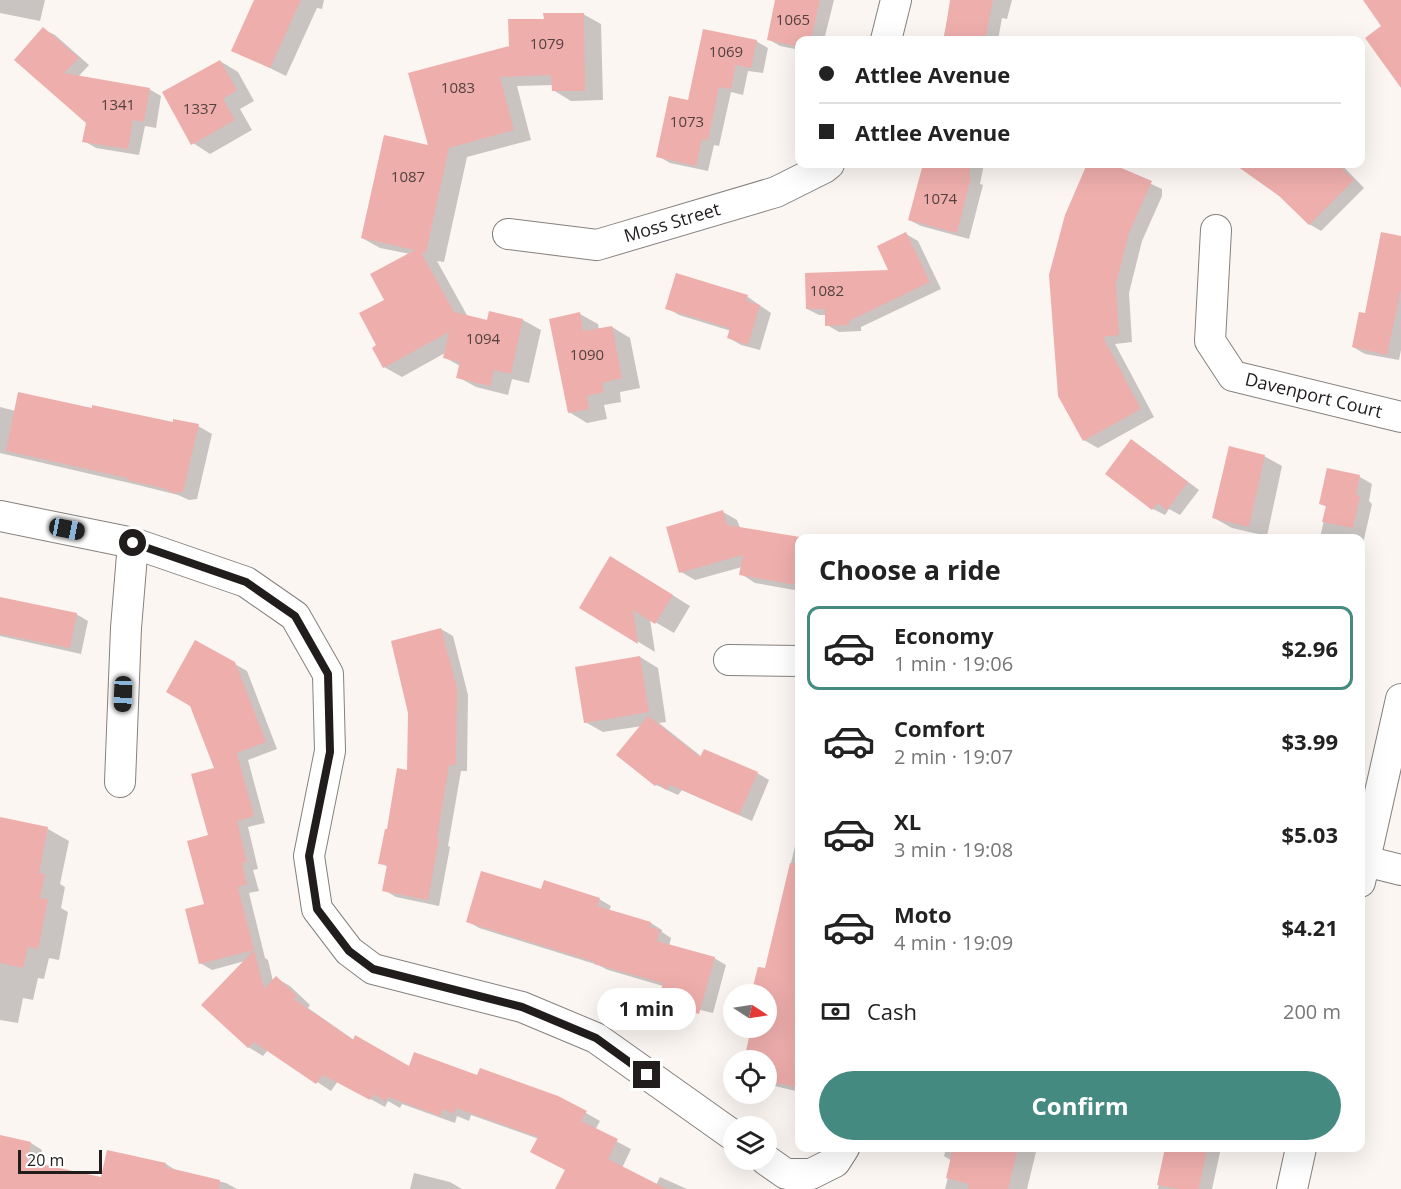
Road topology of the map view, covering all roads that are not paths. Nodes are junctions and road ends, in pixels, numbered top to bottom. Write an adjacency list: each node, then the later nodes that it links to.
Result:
1 (896, 0): 2 (street)
2 (887, 36)
3 (824, 168): 5 (street, Moss Street)
4 (1216, 230): 6 (street, Davenport Court)
5 (508, 234)
6 (1401, 417)
7 (0, 516): 8 (street)
8 (133, 543): 12 (street); 16 (street)
9 (729, 660): 10 (street)
10 (795, 661)
11 (1401, 699): 13 (street)
12 (120, 783)
13 (1365, 862)
14 (1401, 870): 15 (street)
15 (1365, 871)
16 (723, 1128)
17 (841, 1152): 19 (street)
18 (1300, 1152): 20 (street)
19 (777, 1168)
20 (1292, 1189)

